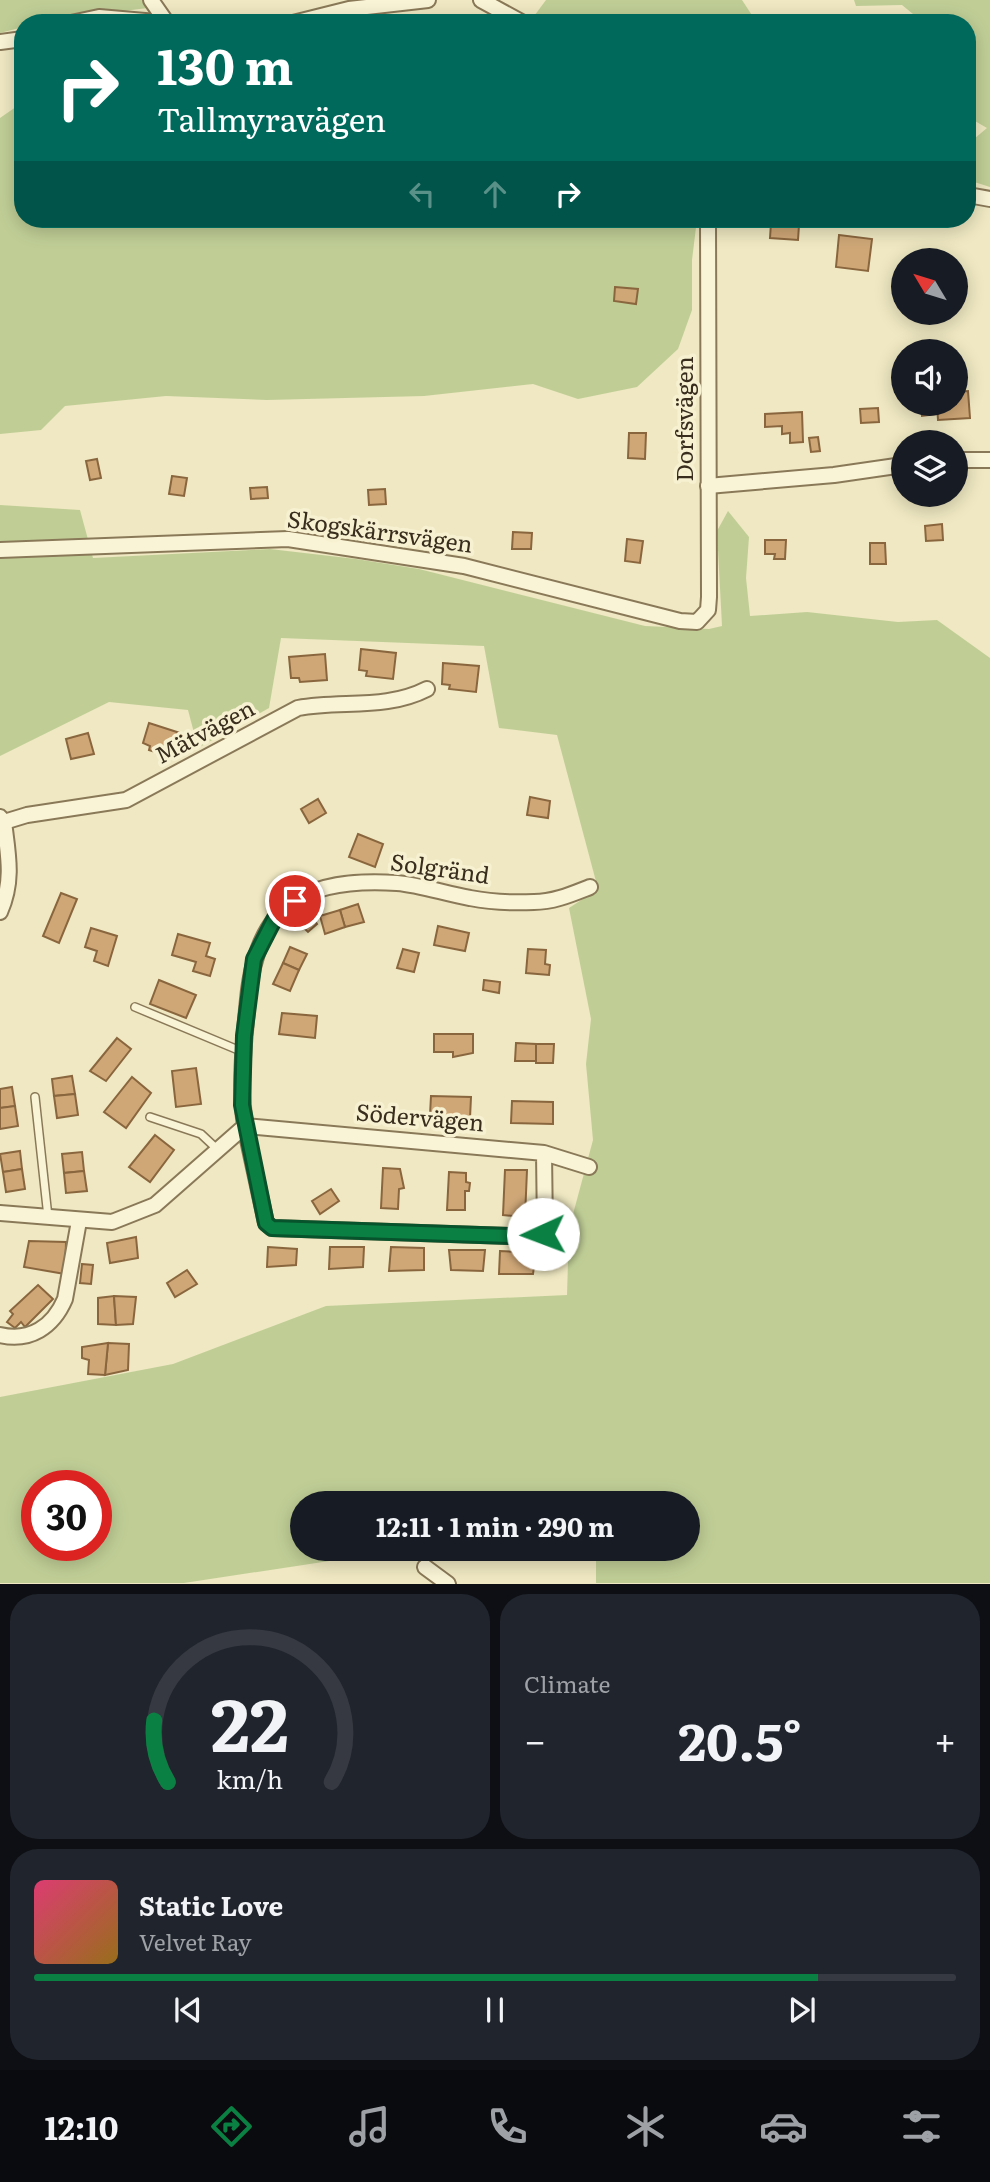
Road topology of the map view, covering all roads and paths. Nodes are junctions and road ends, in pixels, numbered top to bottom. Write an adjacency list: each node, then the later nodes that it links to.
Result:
1 (428, 0): 3 (street)
2 (481, 0): 4 (street)
3 (329, 14)
4 (507, 14)
5 (708, 228): 9 (street, Dorfsvägen)
6 (968, 460): 7 (street)
7 (990, 460)
8 (891, 467): 9 (street)
9 (708, 486): 11 (street, Dorfsvägen)
10 (0, 550): 11 (street, Skogskärrsvägen)
11 (704, 618)
12 (427, 689): 13 (street, Mätvägen)
13 (2, 819): 15 (street)
14 (590, 887): 17 (street, Solgränd)
15 (0, 912)
16 (135, 1007): 17 (lane)
17 (244, 1052): 20 (street, Solgränd)
18 (35, 1097): 25 (lane)
19 (150, 1117): 21 (lane)
20 (245, 1126): 21 (street); 22 (street, Södervägen); 22 (street)
21 (217, 1149): 26 (street)
22 (544, 1153): 23 (street, Södervägen)
23 (589, 1167)
24 (0, 1213): 25 (street)
25 (48, 1218): 26 (street)
26 (79, 1221): 27 (street)
27 (0, 1335)
28 (425, 1567): 29 (street)
29 (448, 1584)

